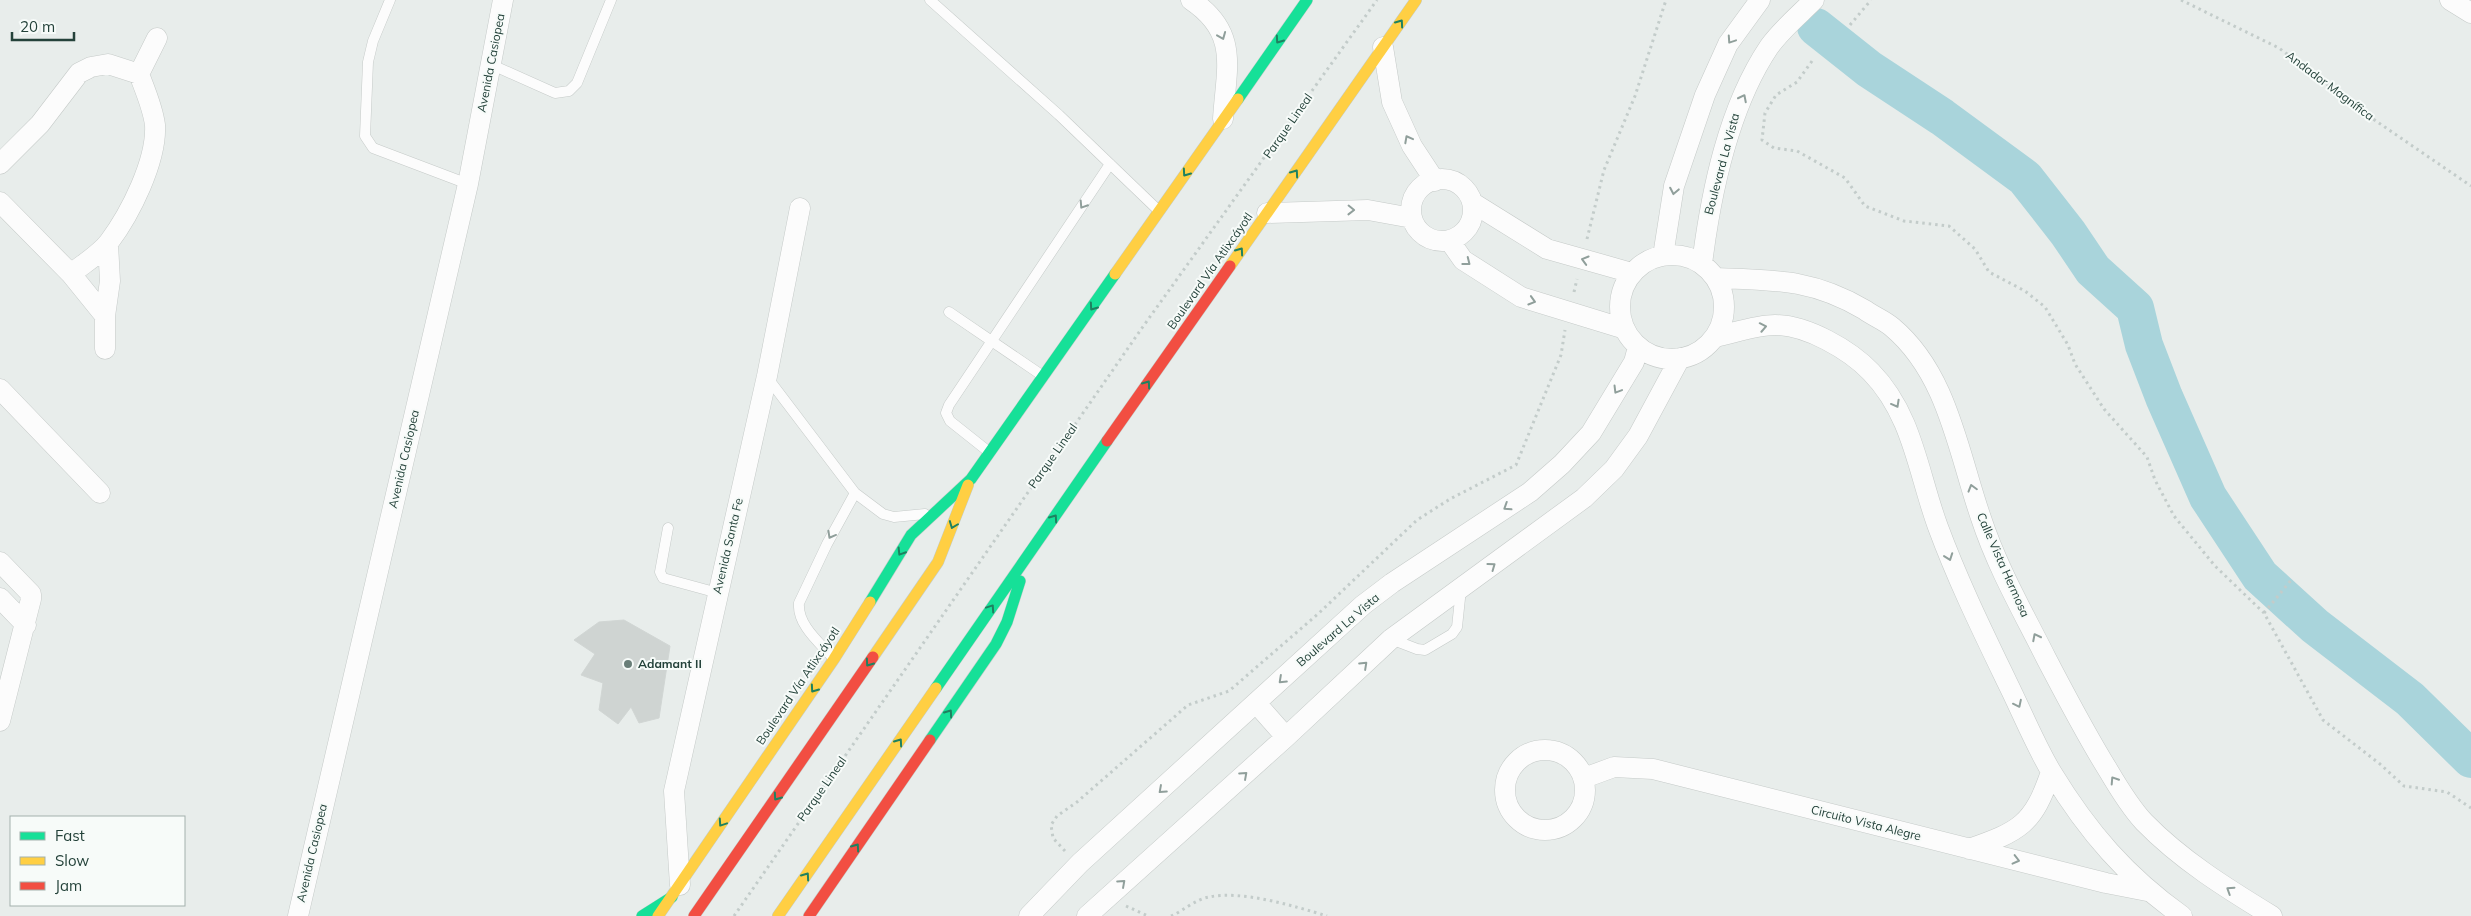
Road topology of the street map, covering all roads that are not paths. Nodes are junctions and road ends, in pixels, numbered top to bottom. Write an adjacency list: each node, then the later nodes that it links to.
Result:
1 (390, 0): 20 (lane)
2 (503, 0): 14 (street, Avenida Casiopea)
3 (611, 0): 14 (lane)
4 (930, 0): 18 (lane)
5 (1191, 0): 16 (street, one-way to 16)
6 (1306, 0): 16 (main road, Boulevard Vía Atlixcáyotl, one-way to 16)
7 (1416, 0): 13 (main road, Boulevard Vía Atlixcáyotl, one-way to 7)
8 (1760, 0): 29 (street, one-way to 29)
9 (1814, 0): 30 (street, Boulevard La Vista, one-way to 9)
10 (2450, 0): 11 (street)
11 (2471, 13)
12 (157, 38): 15 (street)
13 (1383, 47): 19 (street, one-way to 13); 25 (main road, Boulevard Vía Atlixcáyotl, one-way to 13)
14 (490, 64): 20 (street, Avenida Casiopea)
15 (139, 74): 17 (street); 28 (street)
16 (1223, 120): 24 (main road, Boulevard Vía Atlixcáyotl, one-way to 24)
17 (0, 164)
18 (1110, 164): 24 (lane); 38 (lane, one-way to 38)
19 (1434, 181): 22 (street); 26 (street)
20 (468, 184): 67 (street, Avenida Casiopea)
21 (0, 202): 32 (street)
22 (1472, 203): 27 (street); 31 (street, one-way to 22)
23 (800, 208): 42 (street, Avenida Santa Fe)
24 (1159, 211): 43 (main road, Boulevard Vía Atlixcáyotl, one-way to 43)
25 (1267, 213): 26 (street, one-way to 26); 51 (main road, Boulevard Vía Atlixcáyotl, one-way to 25)
26 (1412, 218): 27 (street)
27 (1449, 240): 36 (street, one-way to 36)
28 (108, 244): 32 (street); 35 (street)
29 (1663, 256): 30 (street); 31 (street)
30 (1702, 264): 33 (street)
31 (1632, 273): 36 (street)
32 (71, 274): 35 (street)
33 (1716, 278): 37 (street); 76 (street, Calle Vista Hermosa, one-way to 33)
34 (949, 312): 38 (lane)
35 (105, 316): 40 (street)
36 (1625, 329): 39 (street)
37 (1715, 336): 41 (street); 62 (street, one-way to 62)
38 (993, 342): 43 (lane); 45 (lane)
39 (1638, 346): 41 (street); 59 (street, Boulevard La Vista, one-way to 59)
40 (104, 349)
41 (1680, 358): 53 (street, one-way to 41)
42 (767, 376): 48 (lane); 54 (street, Avenida Santa Fe)
43 (1044, 376): 45 (main road, Boulevard Vía Atlixcáyotl)
44 (0, 389): 47 (street)
45 (990, 452): 46 (main road, Boulevard Vía Atlixcáyotl)
46 (971, 479): 49 (main road, Boulevard Vía Atlixcáyotl); 70 (main road, Boulevard Vía Atlixcáyotl, one-way to 70)
47 (100, 492)
48 (855, 493): 49 (lane); 58 (lane, one-way to 58)
49 (934, 513): 58 (main road, Boulevard Vía Atlixcáyotl, one-way to 58)
50 (668, 528): 54 (lane)
51 (1026, 558): 71 (main road, Boulevard Vía Atlixcáyotl, one-way to 51); 72 (main road, Boulevard Vía Atlixcáyotl, one-way to 51)
52 (0, 562): 56 (street)
53 (1461, 589): 57 (street); 57 (lane)
54 (718, 593): 65 (street, Avenida Santa Fe)
55 (0, 598): 56 (street)
56 (26, 624): 60 (street)
57 (1391, 639): 61 (street, one-way to 57)
58 (834, 659): 65 (main road, Boulevard Vía Atlixcáyotl, one-way to 65)
59 (1256, 703): 61 (street); 73 (street, Boulevard La Vista, one-way to 73)
60 (0, 721)
61 (1286, 737): 74 (street, one-way to 61)
62 (2051, 772): 64 (street); 66 (street)
63 (1584, 778): 63 (street); 64 (street, Circuito Vista Alegre)
64 (1969, 849): 66 (street, Circuito Vista Alegre, one-way to 66)
65 (676, 891): 68 (main road); 69 (main road, Boulevard Vía Atlixcáyotl)
66 (2147, 891): 75 (street)
67 (298, 916)
68 (642, 916)
69 (658, 916)
70 (694, 916)
71 (778, 916)
72 (809, 916)
73 (1030, 916)
74 (1087, 916)
75 (2182, 916)
76 (2272, 916)

